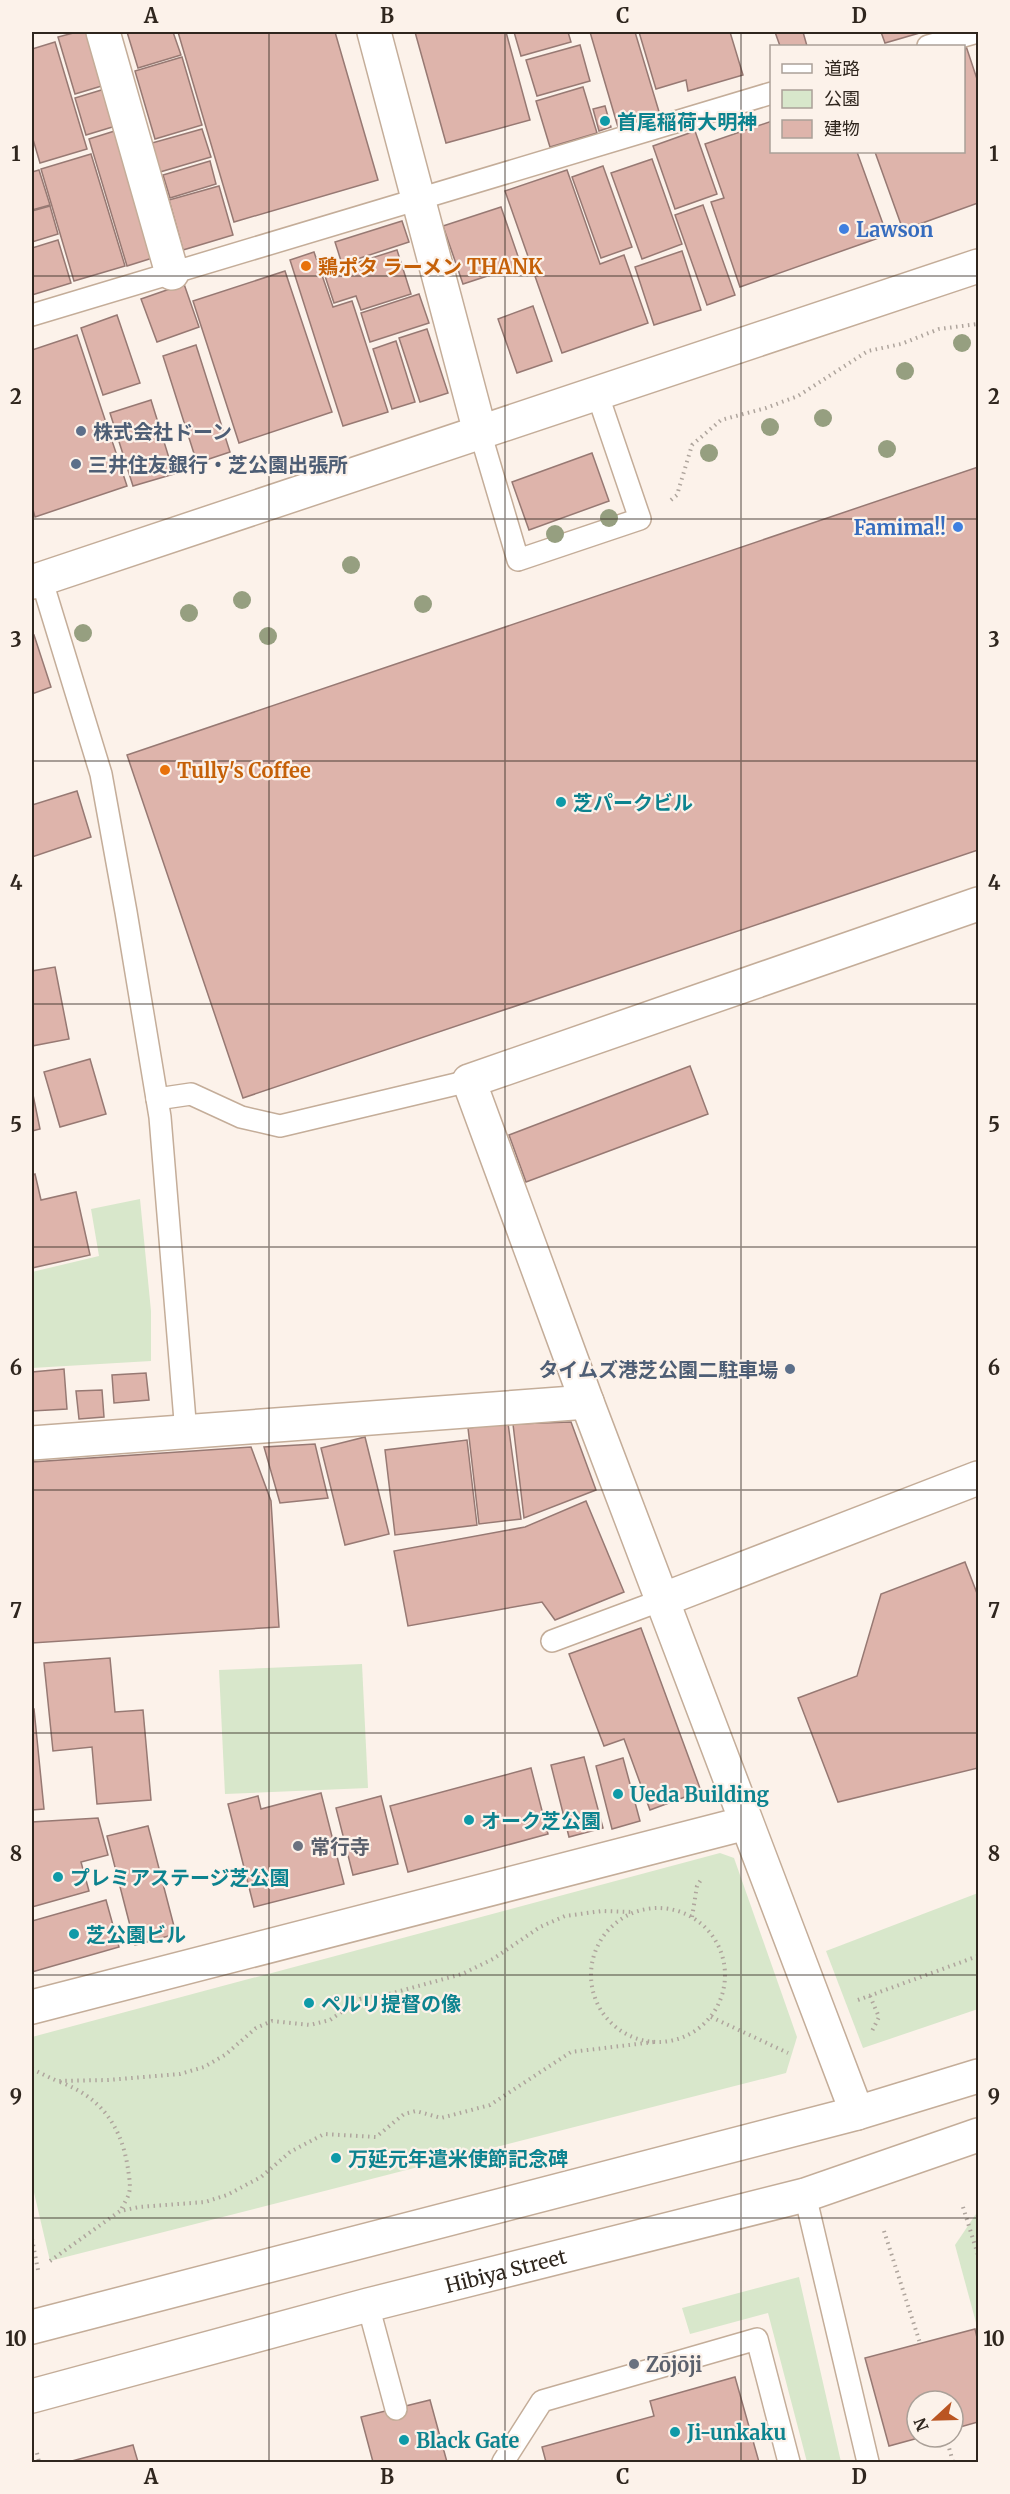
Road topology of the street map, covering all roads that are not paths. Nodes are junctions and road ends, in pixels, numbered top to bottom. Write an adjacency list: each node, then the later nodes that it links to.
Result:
1 (104, 32): 8 (street)
2 (374, 32): 6 (street)
3 (978, 32): 4 (lane)
4 (932, 45)
5 (770, 93): 6 (lane)
6 (418, 198): 8 (lane); 11 (street)
7 (978, 266): 10 (street)
8 (172, 273): 9 (lane)
9 (32, 315)
10 (597, 393): 11 (street); 11 (lane)
11 (480, 432): 12 (street)
12 (36, 580): 15 (lane)
13 (978, 904): 14 (street)
14 (469, 1081): 15 (lane); 16 (street)
15 (157, 1099): 17 (lane)
16 (587, 1402): 17 (street); 20 (street)
17 (186, 1433): 18 (street)
18 (32, 1443)
19 (978, 1478): 20 (street)
20 (662, 1600): 21 (lane); 22 (street)
21 (552, 1641)
22 (746, 1823): 23 (street); 25 (street)
23 (32, 2007)
24 (978, 2076): 25 (street)
25 (857, 2113): 29 (street)
26 (978, 2135): 27 (street, Hibiya Street)
27 (805, 2195): 28 (street, Hibiya Street); 34 (lane)
28 (368, 2305): 30 (street, Hibiya Street); 31 (lane)
29 (32, 2327)
30 (32, 2396)
31 (396, 2409)
32 (503, 2463): 33 (lane)
33 (789, 2463)
34 (868, 2463)

